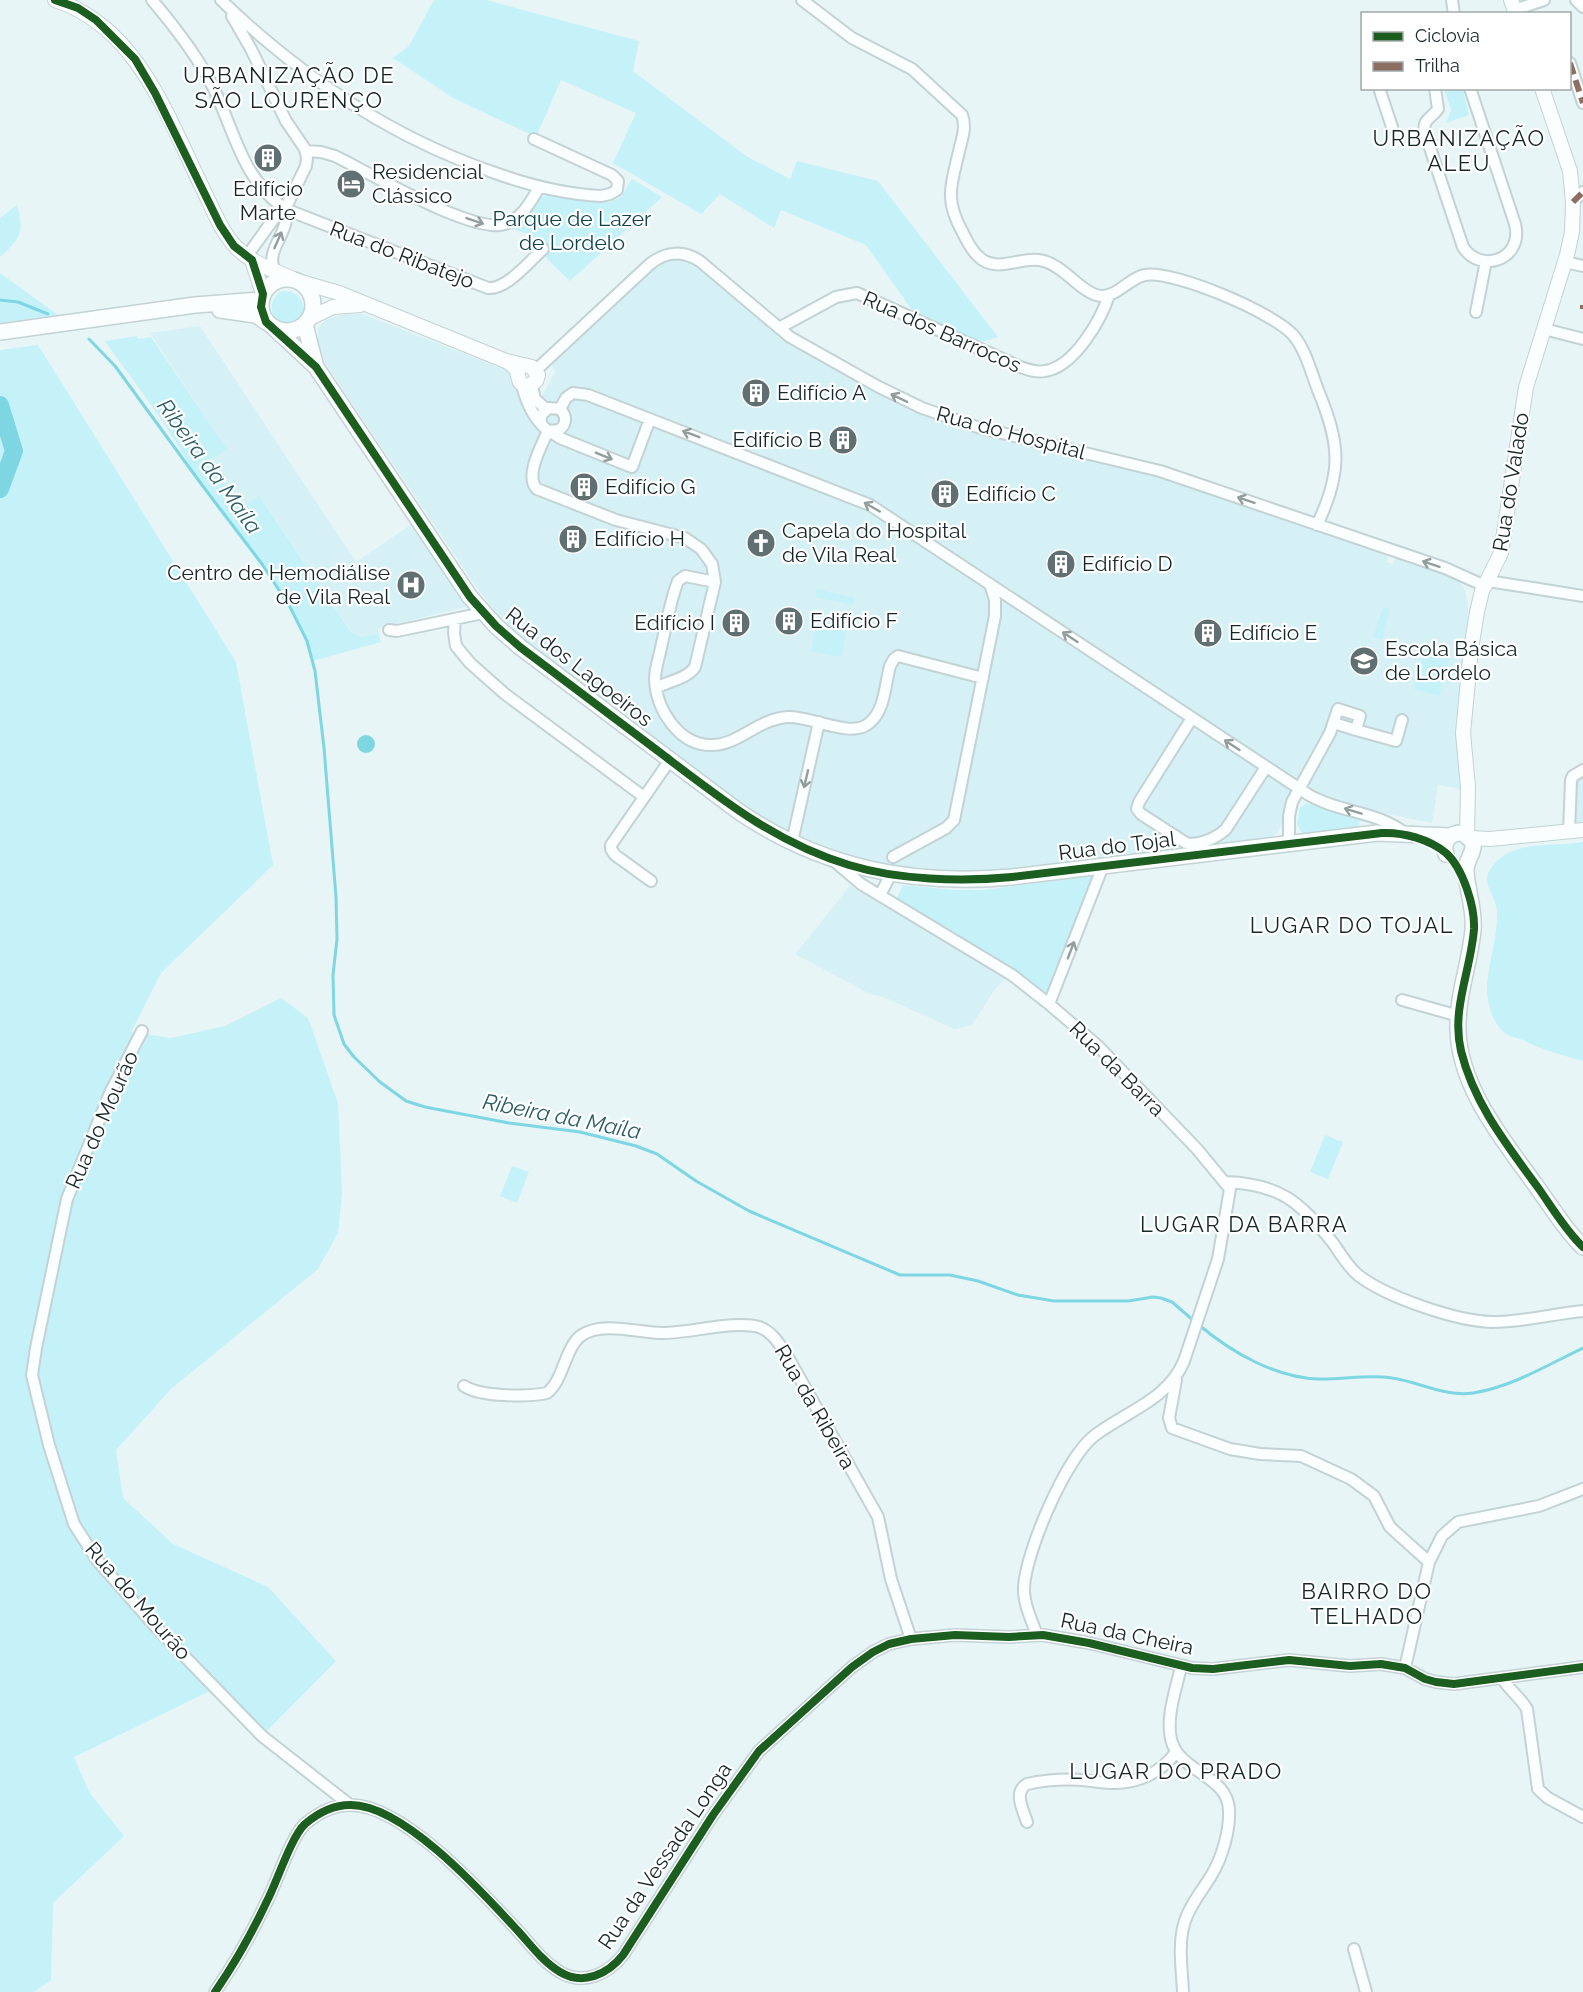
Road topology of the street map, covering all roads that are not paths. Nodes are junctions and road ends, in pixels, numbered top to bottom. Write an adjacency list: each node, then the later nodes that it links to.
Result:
1 (56, 0): 22 (street)
2 (152, 0): 20 (street)
3 (221, 0): 17 (street); 18 (street)
4 (802, 0): 28 (street)
5 (1544, 0): 7 (street)
6 (1576, 0): 8 (street)
7 (1514, 8)
8 (1583, 8)
9 (1571, 69): 14 (street)
10 (1380, 90): 15 (street)
11 (1435, 90): 23 (street)
12 (1471, 90): 23 (street)
13 (1543, 90): 19 (street, Rua do Valado)
14 (1583, 103)
15 (1392, 127)
16 (534, 139): 18 (street)
17 (306, 151): 18 (street, one-way to 18); 20 (street)
18 (539, 188)
19 (1578, 197): 24 (street, Rua do Valado)
20 (285, 209): 21 (street, Rua do Ribatejo); 22 (street); 26 (street, one-way to 20)
21 (543, 249)
22 (249, 258): 26 (street); 29 (street)
23 (1486, 261): 32 (street)
24 (1565, 262): 25 (street); 36 (street, Rua do Valado)
25 (1583, 266)
26 (274, 270): 27 (street)
27 (297, 280): 29 (main road); 30 (street); 33 (main road)
28 (1109, 295): 35 (street, Rua dos Barrocos); 45 (street)
29 (262, 297): 31 (main road); 34 (main road)
30 (365, 305): 33 (street); 40 (street)
31 (176, 308): 34 (main road); 37 (main road)
32 (1476, 312)
33 (308, 322): 34 (main road); 39 (main road, Rua dos Lagoeiros)
34 (270, 325): 39 (main road, Rua dos Lagoeiros)
35 (779, 328): 40 (street, Rua do Hospital); 45 (street, Rua do Hospital, one-way to 35)
36 (1544, 329): 38 (street); 47 (street, Rua do Valado)
37 (5, 331)
38 (1583, 339)
39 (316, 367): 50 (main road, Rua dos Lagoeiros)
40 (526, 376): 41 (street); 44 (street)
41 (546, 409): 42 (street); 44 (street)
42 (560, 409): 43 (street); 44 (street)
43 (650, 419): 44 (street, one-way to 43); 48 (street, one-way to 43)
44 (547, 428): 46 (street)
45 (1317, 525): 47 (street, Rua do Hospital, one-way to 45)
46 (715, 582): 54 (street); 54 (street)
47 (1486, 583): 49 (street, Rua do Hospital); 66 (street, Rua do Valado)
48 (990, 584): 53 (street); 55 (street, one-way to 48)
49 (1583, 596)
50 (483, 613): 51 (street); 58 (main road, Rua dos Lagoeiros)
51 (455, 619): 52 (street); 62 (street)
52 (389, 630)
53 (982, 678): 57 (street); 71 (street)
54 (656, 688): 57 (street)
55 (1192, 718): 59 (street, one-way to 55); 59 (street)
56 (1402, 720): 61 (street)
57 (819, 722): 68 (street, one-way to 68)
58 (670, 760): 62 (street); 68 (main road, Rua dos Lagoeiros)
59 (1266, 767): 61 (street)
60 (1583, 770): 64 (street)
61 (1299, 788): 65 (street, one-way to 61); 69 (street)
62 (644, 797): 76 (street)
63 (1583, 830): 64 (street)
64 (1569, 832): 67 (street)
65 (1406, 834): 66 (main road, Rua do Tojal); 69 (main road, Rua do Tojal); 70 (main road)
66 (1460, 835): 67 (street); 70 (main road); 72 (main road)
67 (1508, 837): 72 (street)
68 (792, 842): 73 (main road, Rua dos Lagoeiros)
69 (1289, 844): 74 (main road, Rua do Tojal)
70 (1448, 855): 72 (main road); 78 (main road)
71 (893, 857)
72 (1469, 857): 78 (main road)
73 (833, 860): 75 (main road, Rua do Tojal); 77 (street, Rua da Barra)
74 (1103, 866): 75 (main road, Rua do Tojal); 80 (street, one-way to 74)
75 (887, 873): 77 (street)
76 (651, 881)
77 (876, 893): 80 (street, Rua da Barra)
78 (1471, 899): 81 (main road)
79 (1402, 1000): 81 (street)
80 (1049, 1004): 83 (street, Rua da Barra)
81 (1459, 1016): 84 (main road)
82 (142, 1031): 97 (street, Rua do Mourão)
83 (1226, 1182): 85 (street); 86 (street)
84 (1583, 1247)
85 (1583, 1311)
86 (1177, 1376): 89 (street); 90 (street)
87 (464, 1386): 91 (street, Rua da Ribeira)
88 (1583, 1489): 89 (street)
89 (1429, 1562): 94 (street)
90 (1037, 1635): 91 (street, Rua da Cheira); 92 (street, Rua da Cheira)
91 (911, 1639): 97 (street, Rua da Vessada Longa)
92 (1181, 1667): 94 (street, Rua da Cheira); 96 (street)
93 (1583, 1667): 95 (street, Rua da Cheira)
94 (1405, 1668): 95 (street, Rua da Cheira)
95 (1502, 1678): 98 (street)
96 (1176, 1752): 99 (street); 102 (street)
97 (350, 1804): 101 (street)
98 (1583, 1817)
99 (1027, 1822)
100 (1354, 1949): 103 (street)
101 (215, 1992)
102 (1183, 1992)
103 (1366, 1992)

